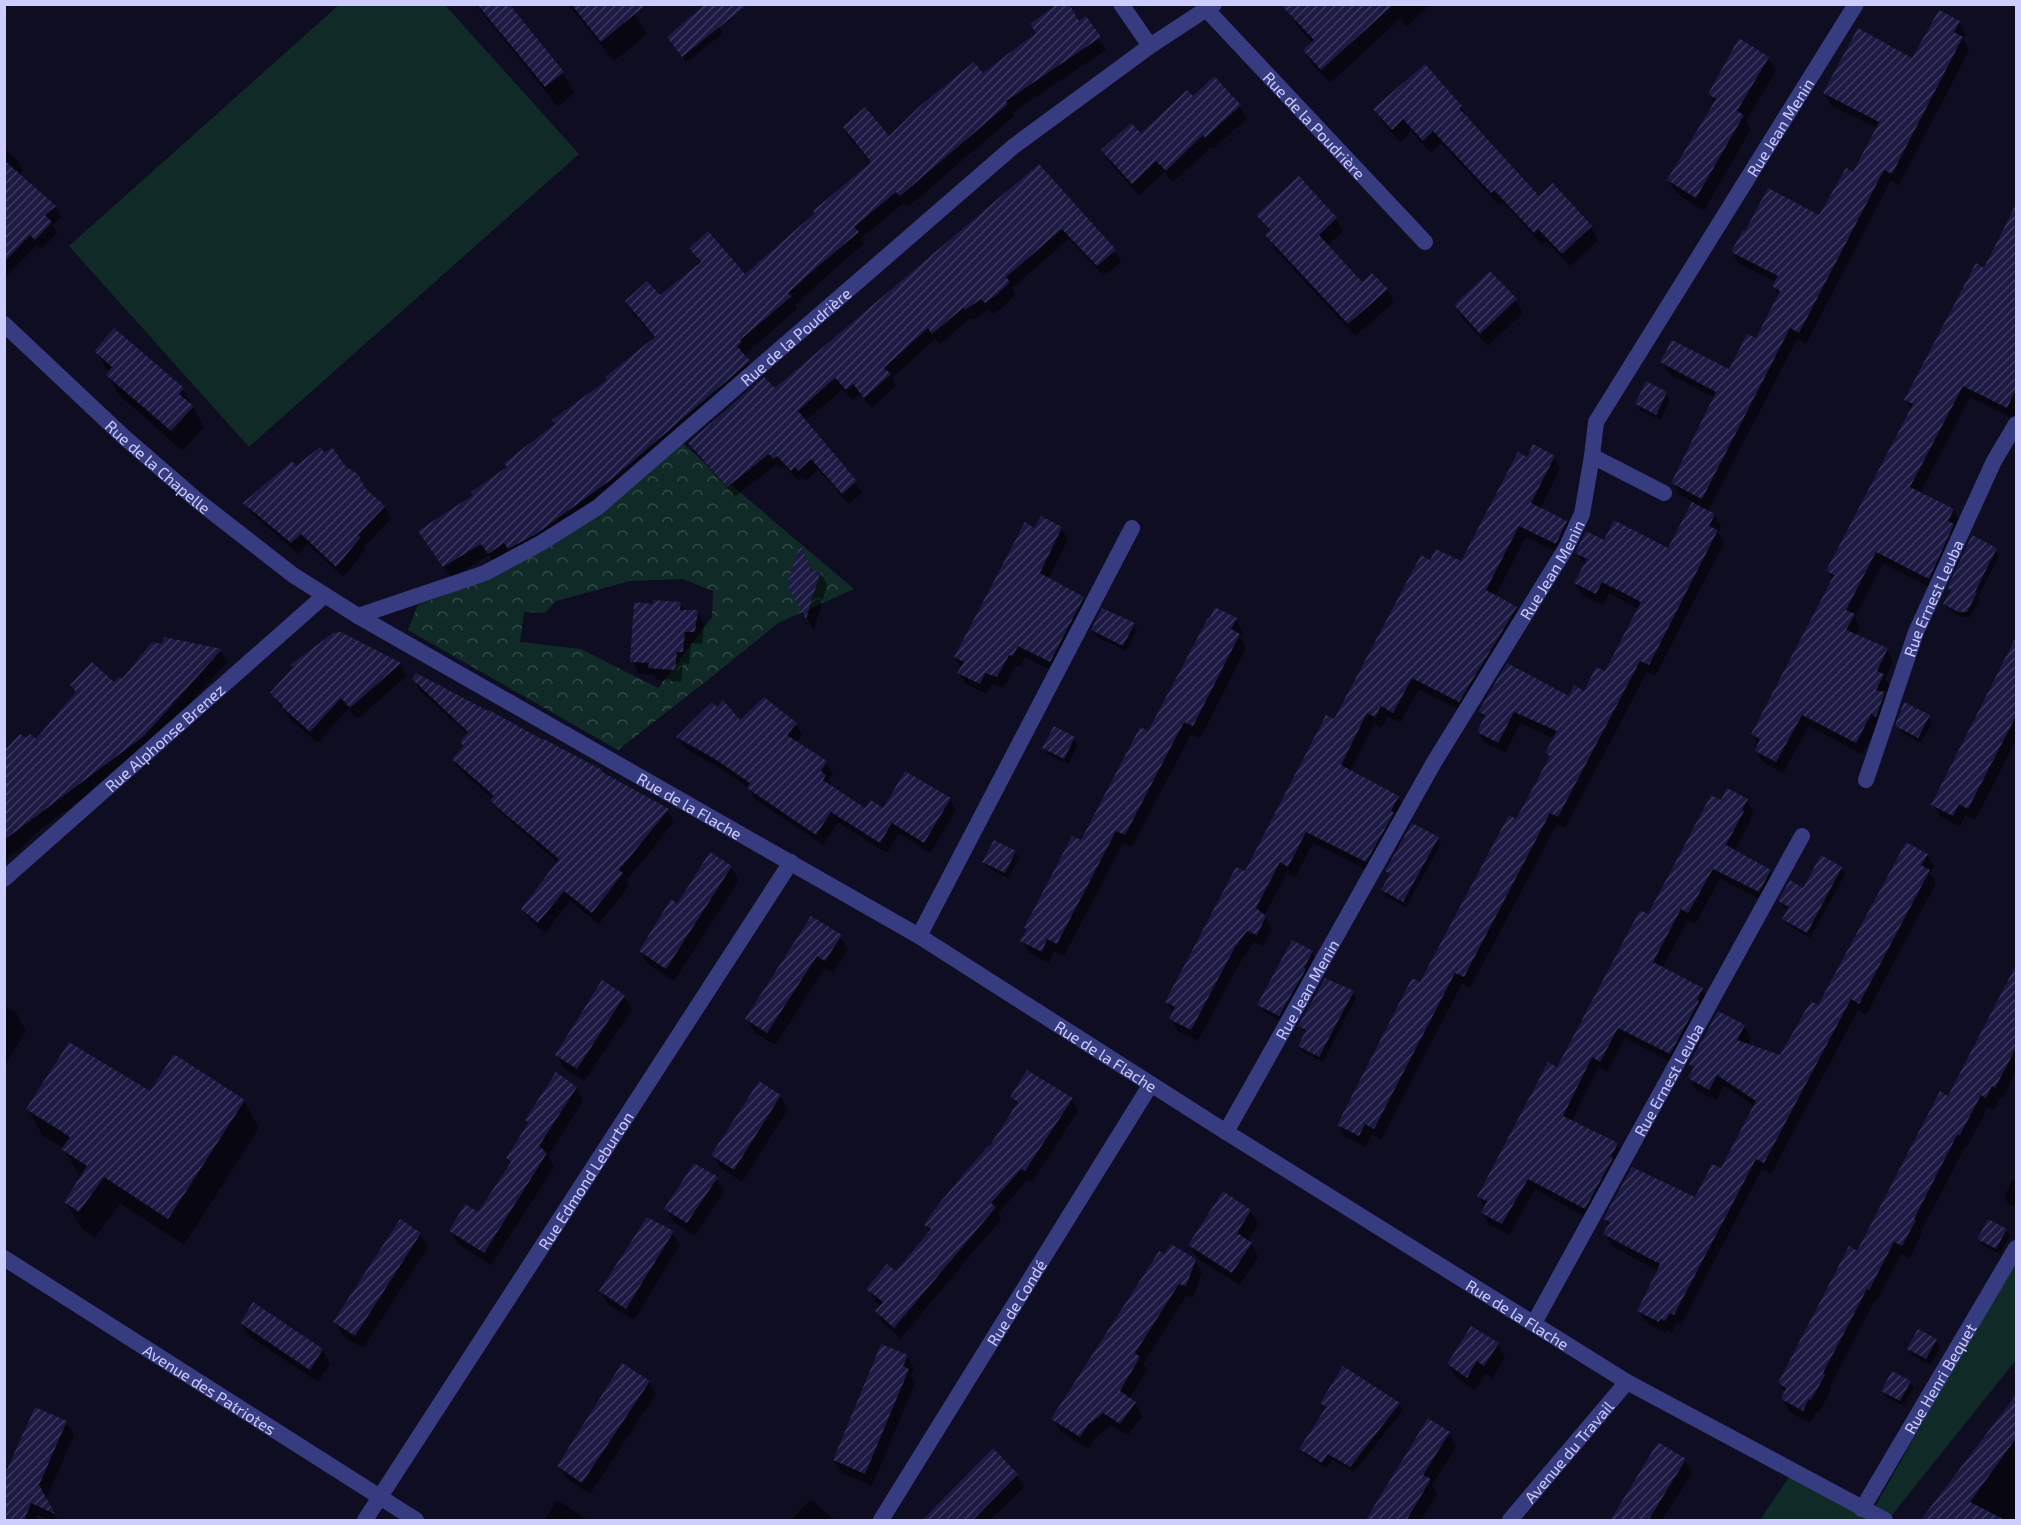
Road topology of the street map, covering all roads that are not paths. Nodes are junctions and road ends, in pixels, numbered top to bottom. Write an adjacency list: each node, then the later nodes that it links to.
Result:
1 (1120, 4): 4 (street)
2 (1856, 4): 8 (street, Rue Jean Menin)
3 (1210, 7): 4 (street, Rue de la Poudrière); 5 (street, Rue de la Poudrière)
4 (1150, 46): 12 (street, Rue de la Poudrière)
5 (1425, 242)
6 (4, 324): 11 (street, Rue de la Chapelle)
7 (2016, 424): 13 (street, Rue Ernest Leuba)
8 (1592, 456): 9 (street); 19 (street, Rue Jean Menin)
9 (1664, 493)
10 (1132, 528): 17 (street)
11 (325, 595): 12 (street, Rue de la Flache); 16 (street, Rue Alphonse Brenez)
12 (358, 616): 15 (street, Rue de la Flache)
13 (1866, 780)
14 (1802, 836): 22 (street, Rue Ernest Leuba)
15 (790, 862): 17 (street, Rue de la Flache); 24 (street, Rue Edmond Leburton)
16 (4, 879)
17 (919, 936): 18 (street, Rue de la Flache)
18 (1151, 1084): 19 (street, Rue de la Flache); 28 (street, Rue de Condé)
19 (1226, 1132): 22 (street, Rue de la Flache)
20 (2016, 1248): 25 (street, Rue Henri Bequet)
21 (4, 1258): 24 (street, Avenue des Patriotes)
22 (1534, 1323): 23 (street, Rue de la Flache)
23 (1627, 1382): 25 (street, Rue de la Flache); 29 (street, Avenue du Travail)
24 (380, 1496): 26 (street, Rue Edmond Leburton); 27 (street, Avenue des Patriotes)
25 (1862, 1509): 30 (street, Rue de la Flache)
26 (364, 1521)
27 (416, 1521)
28 (881, 1521)
29 (1510, 1521)
30 (1885, 1521)

